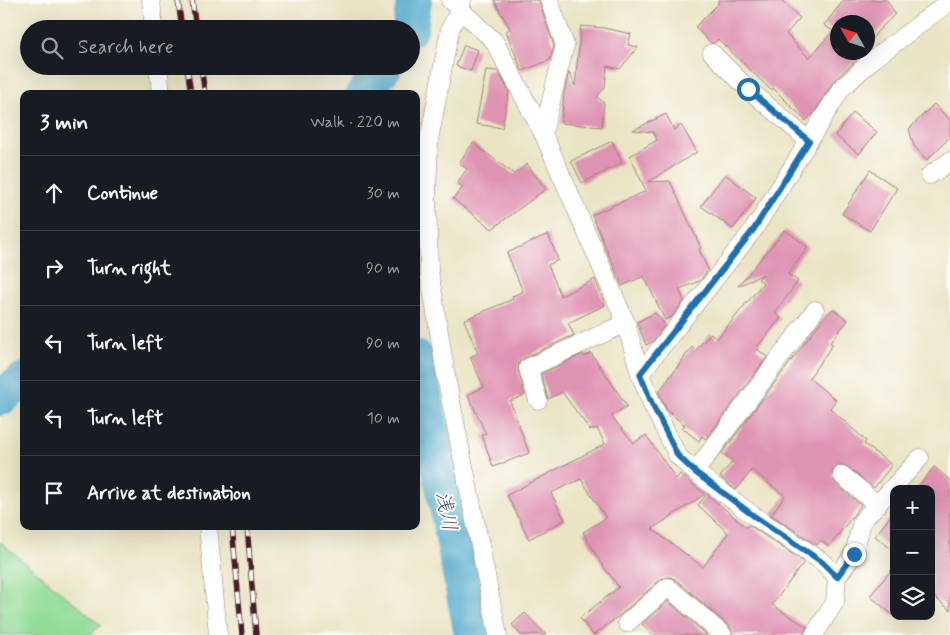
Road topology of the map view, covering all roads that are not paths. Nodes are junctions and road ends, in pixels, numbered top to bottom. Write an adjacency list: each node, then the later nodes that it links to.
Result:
1 (151, 0): 5 (street)
2 (549, 0): 9 (street)
3 (950, 1): 10 (street)
4 (457, 3): 9 (street); 27 (street)
5 (153, 20)
6 (712, 54): 10 (street)
7 (159, 75): 8 (street)
8 (161, 90)
9 (543, 134): 14 (street)
10 (809, 141): 15 (street)
11 (950, 161): 12 (street)
12 (930, 175)
13 (815, 310): 18 (street)
14 (626, 323): 15 (street); 16 (street)
15 (640, 374): 18 (street)
16 (538, 400)
17 (920, 458): 20 (street)
18 (695, 472): 24 (street)
19 (842, 475): 22 (street)
20 (898, 485)
21 (890, 493): 22 (street)
22 (878, 504): 24 (street)
23 (208, 530): 26 (street)
24 (837, 577): 29 (street)
25 (627, 623): 28 (street)
26 (218, 635)
27 (498, 635)
28 (723, 635)
29 (814, 635)

